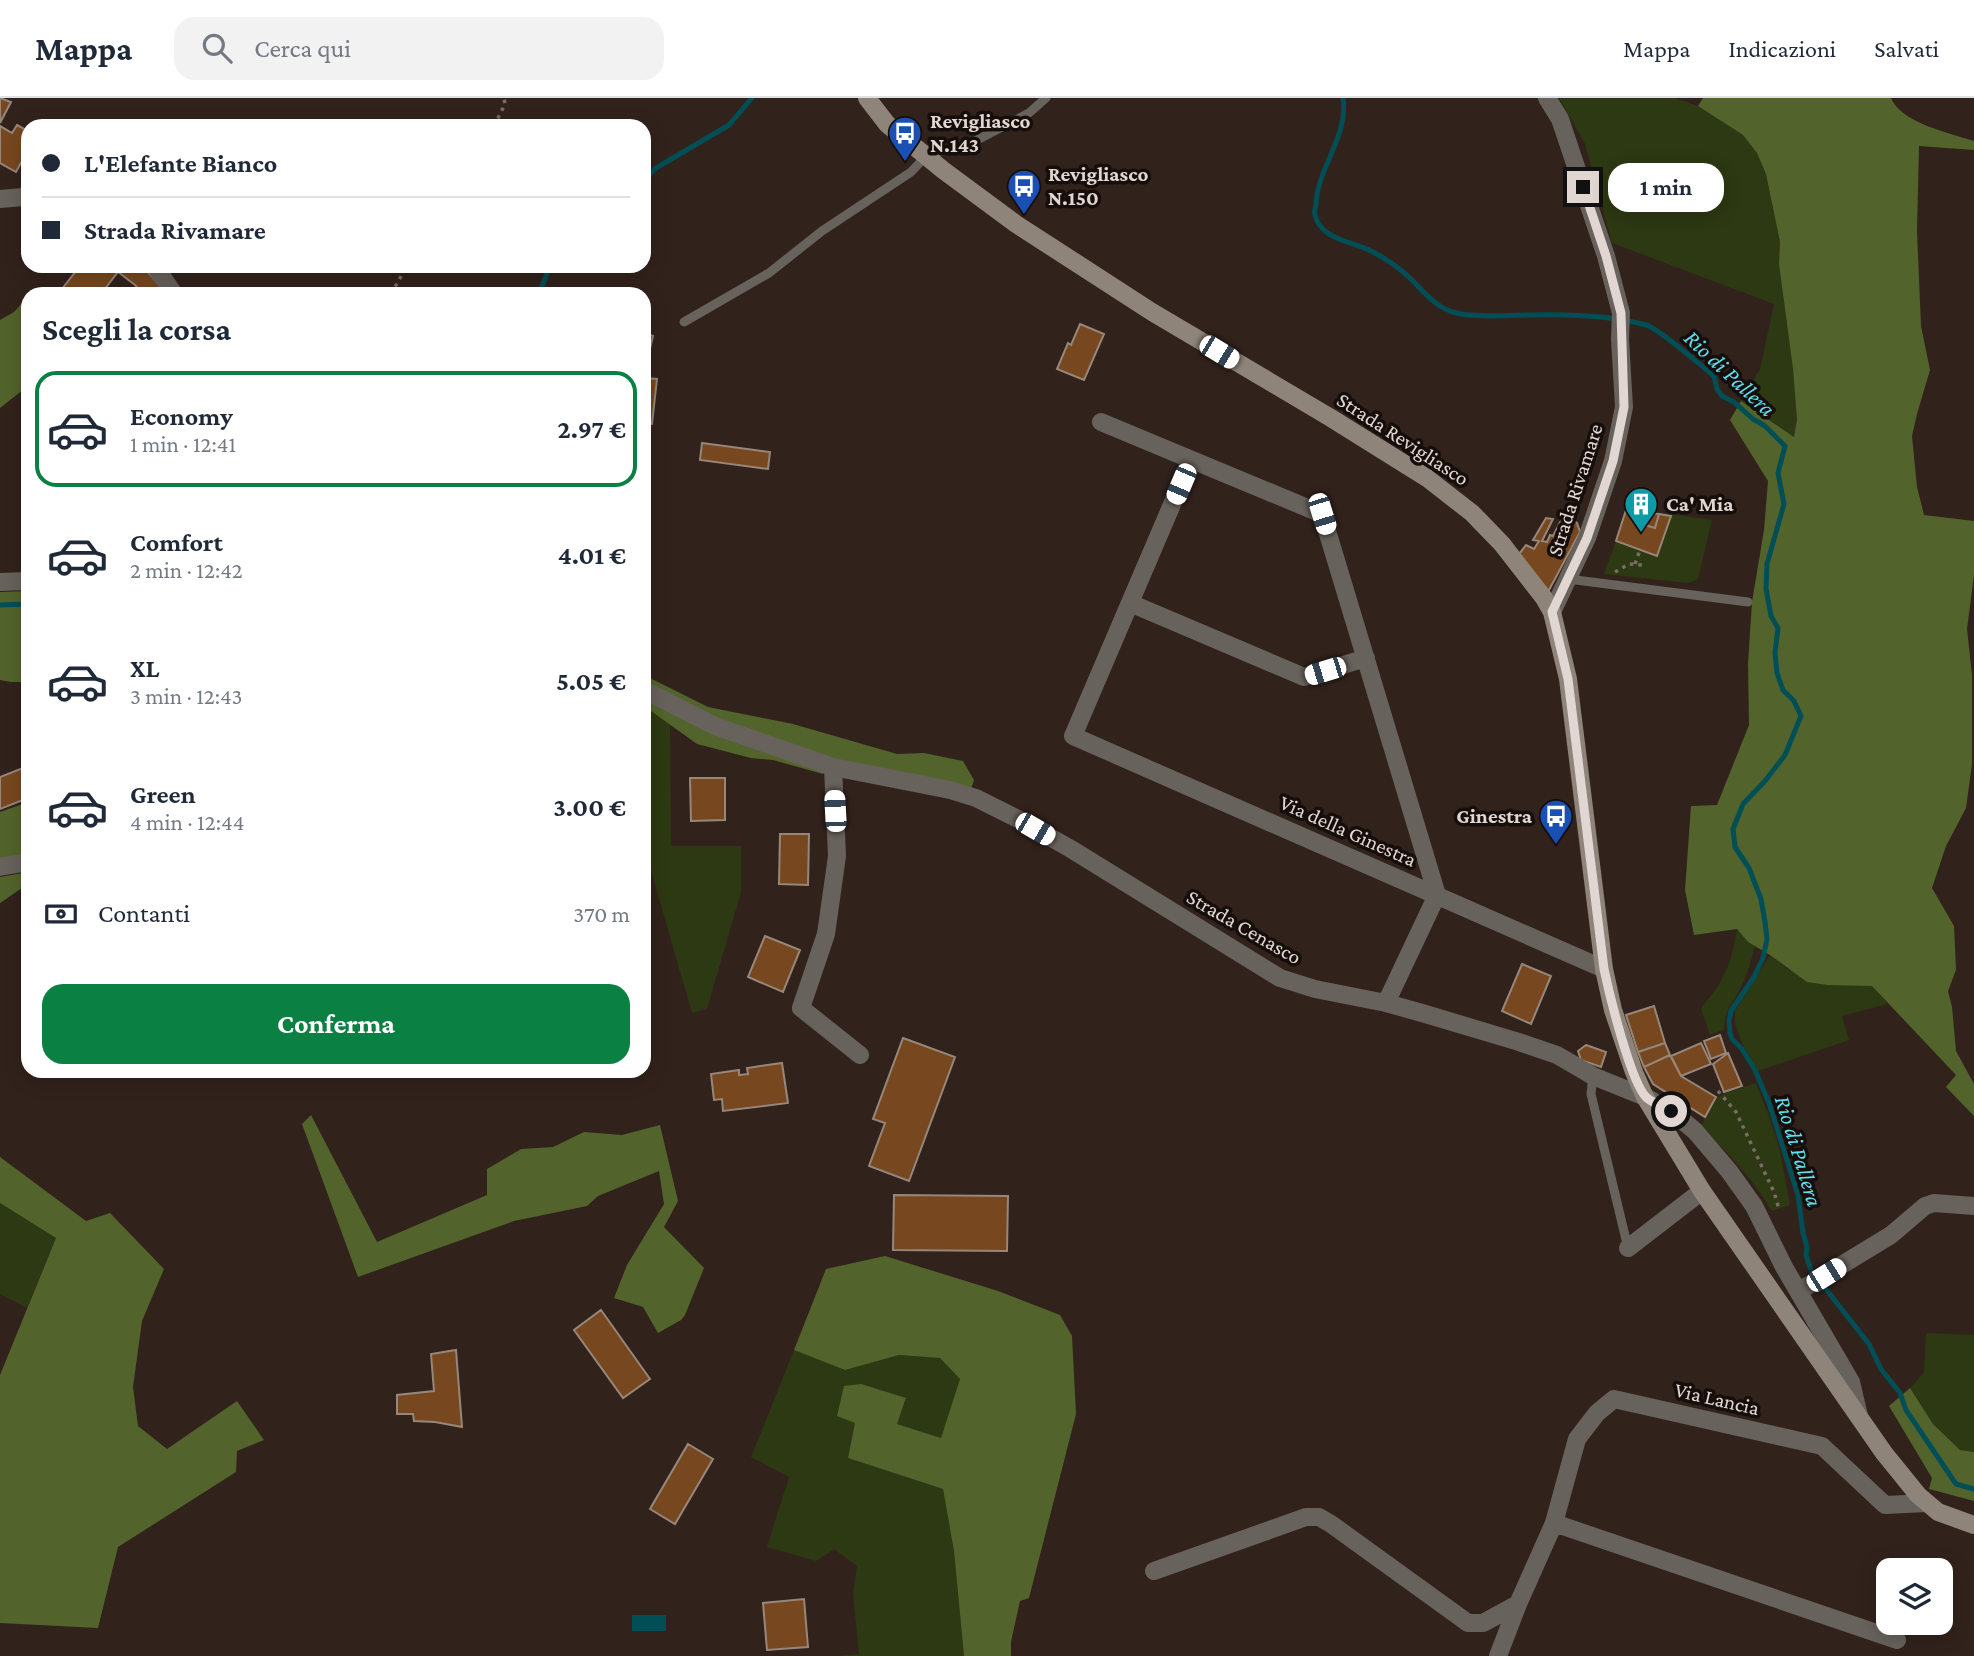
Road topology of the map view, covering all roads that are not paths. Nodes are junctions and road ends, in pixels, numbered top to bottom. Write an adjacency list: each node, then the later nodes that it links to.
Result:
1 (867, 98): 4 (street, Strada Revigliasco)
2 (1046, 98): 4 (lane)
3 (1547, 98): 10 (street, Strada Rivamare)
4 (926, 156): 7 (lane); 15 (street, Strada Revigliasco)
5 (21, 197): 6 (street)
6 (0, 199)
7 (684, 323)
8 (1101, 422): 9 (street)
9 (1191, 460): 14 (street); 16 (street)
10 (1568, 579): 13 (lane); 15 (street, Strada Rivamare)
11 (21, 581): 12 (street)
12 (0, 582)
13 (1748, 602)
14 (1130, 603): 16 (street); 21 (street, Via della Ginestra)
15 (1552, 612): 22 (street, Strada Revigliasco)
16 (1366, 658): 21 (street)
17 (651, 694): 18 (street, Strada Cenasco)
18 (833, 767): 23 (street, Strada Cenasco); 24 (street)
19 (21, 863): 20 (street)
20 (0, 867)
21 (1437, 895): 22 (street, Via della Ginestra); 23 (street)
22 (1604, 969): 26 (street, Strada Revigliasco)
23 (1386, 1003): 25 (street, Strada Cenasco)
24 (860, 1055)
25 (1593, 1076): 26 (street, Strada Cenasco); 29 (lane)
26 (1645, 1097): 27 (street, Strada Revigliasco); 30 (street, Strada Revigliasco)
27 (1702, 1191): 29 (street); 31 (street, Strada Revigliasco)
28 (1974, 1206): 30 (street)
29 (1628, 1248)
30 (1812, 1283): 31 (street, Strada Revigliasco)
31 (1859, 1416): 32 (street, Strada Revigliasco)
32 (1927, 1503): 33 (street, Via Lancia); 34 (street, Strada Revigliasco)
33 (1554, 1523): 36 (street, Via Lancia); 37 (street)
34 (1974, 1525)
35 (1154, 1571): 36 (street)
36 (1518, 1604): 38 (street, Via Lancia)
37 (1897, 1640)
38 (1498, 1656)

